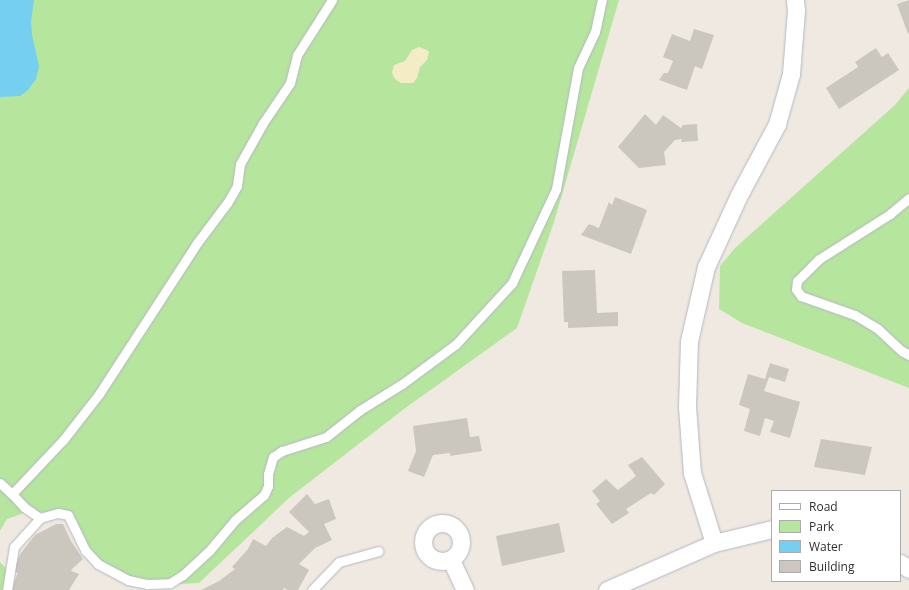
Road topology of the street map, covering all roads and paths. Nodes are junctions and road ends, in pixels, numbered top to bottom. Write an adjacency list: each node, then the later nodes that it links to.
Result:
1 (332, 0): 7 (lane)
2 (602, 0): 8 (lane)
3 (795, 0): 10 (street)
4 (909, 198): 5 (lane)
5 (909, 355)
6 (0, 483): 7 (lane)
7 (12, 494): 8 (lane)
8 (40, 518): 15 (lane)
9 (771, 529): 10 (street)
10 (714, 543): 18 (street)
11 (380, 551): 16 (lane)
12 (451, 560): 17 (street)
13 (901, 564): 14 (street)
14 (909, 570)
15 (7, 590)
16 (312, 590)
17 (465, 590)
18 (607, 590)

